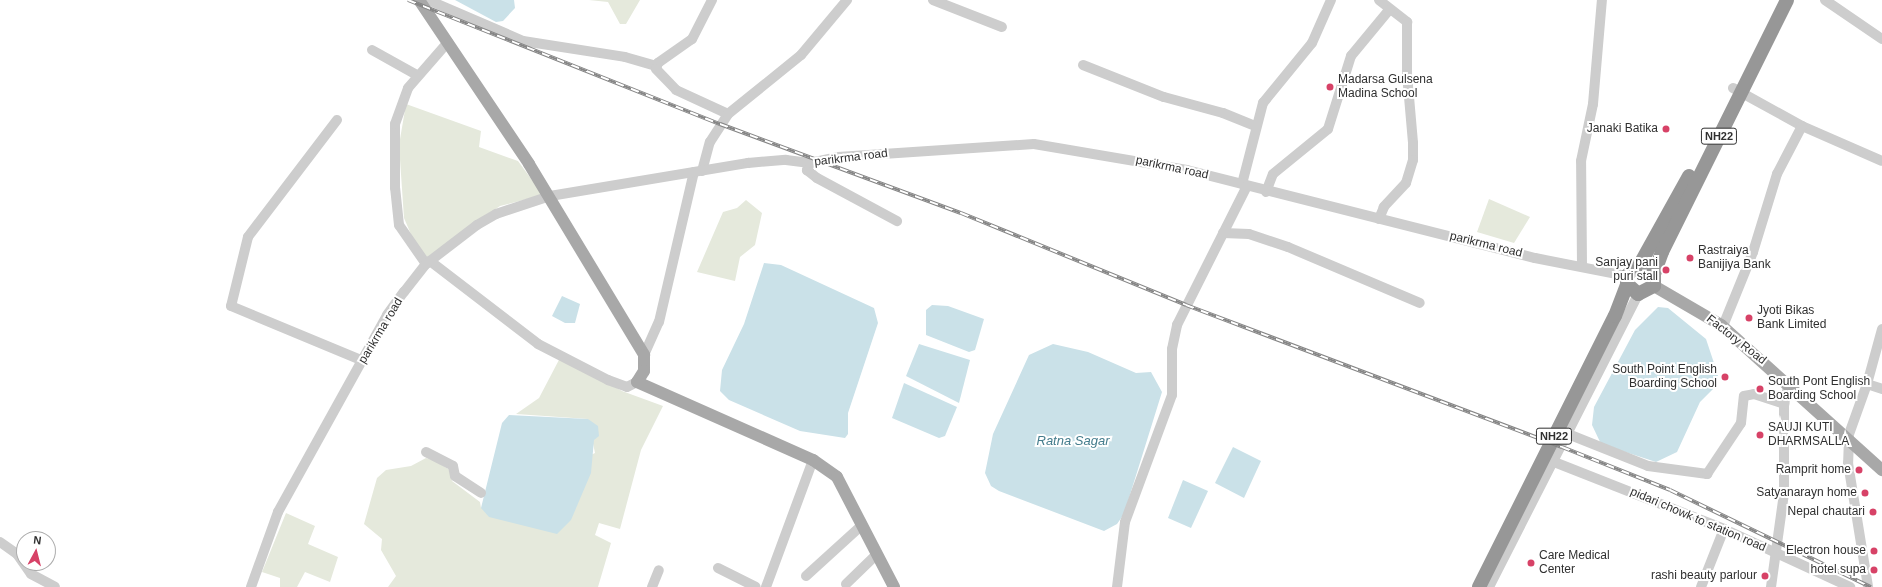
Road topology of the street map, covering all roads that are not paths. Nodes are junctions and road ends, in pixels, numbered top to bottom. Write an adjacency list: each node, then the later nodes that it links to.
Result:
1 (419, 0): 15 (main road)
2 (428, 0): 18 (street)
3 (712, 0): 18 (street)
4 (847, 0): 21 (street)
5 (933, 0): 13 (street)
6 (1330, 0): 23 (street)
7 (1379, 0): 12 (street)
8 (1602, 0): 35 (street)
9 (1776, 0): 20 (highway, NH22)
10 (1787, 0): 20 (highway, NH22)
11 (1825, 0): 14 (street)
12 (1389, 10): 29 (street); 31 (street)
13 (1002, 28)
14 (1882, 39)
15 (448, 42): 19 (street); 30 (main road)
16 (372, 50): 19 (street)
17 (1083, 65): 23 (street)
18 (656, 66): 21 (street)
19 (417, 75): 34 (street)
20 (1737, 90): 24 (street); 36 (highway, NH22); 38 (highway, NH22)
21 (728, 114): 27 (street)
22 (337, 120): 44 (street)
23 (1255, 126): 28 (street)
24 (1802, 126): 25 (street); 41 (street)
25 (1882, 161)
26 (810, 163): 27 (street, parikrma road); 28 (street, parikrma road); 32 (street)
27 (698, 172): 30 (street, parikrma road); 43 (street)
28 (1245, 185): 29 (street, parikrma road); 33 (street)
29 (1266, 192): 31 (street, parikrma road)
30 (550, 196): 34 (street, parikrma road); 43 (main road)
31 (1380, 219): 35 (street, parikrma road)
32 (897, 221)
33 (1224, 232): 40 (street); 72 (street)
34 (428, 263): 44 (street, parikrma road); 45 (street)
35 (1582, 266): 37 (street, parikrma road)
36 (1638, 266): 37 (highway, NH22); 38 (highway)
37 (1627, 280): 39 (highway); 54 (highway, NH22)
38 (1654, 280): 39 (highway); 41 (main road, Factory Road)
39 (1638, 294): 50 (street, NH22)
40 (1420, 303)
41 (1723, 326): 46 (main road, Factory Road)
42 (1882, 329): 47 (street)
43 (644, 355): 45 (main road)
44 (363, 361): 67 (street, parikrma road)
45 (637, 382): 53 (main road)
46 (1789, 383): 49 (street); 51 (main road, Factory Road)
47 (1867, 384): 48 (street); 51 (street)
48 (1882, 388)
49 (1784, 404): 50 (street); 60 (street)
50 (1568, 434): 54 (street, NH22)
51 (1849, 437): 55 (main road, Factory Road); 78 (street)
52 (426, 452): 56 (street)
53 (813, 460): 57 (main road); 70 (street)
54 (1549, 460): 58 (street, pidari chowk to station road); 73 (highway, NH22); 74 (street, NH22)
55 (1882, 470)
56 (481, 493)
57 (862, 525): 61 (main road); 64 (street)
58 (1724, 529): 60 (street, pidari chowk to station road); 75 (street)
59 (0, 542): 66 (street)
60 (1776, 552): 76 (street); 77 (street, pidari chowk to station road)
61 (877, 554): 65 (street); 71 (main road)
62 (718, 568): 69 (street)
63 (659, 570): 68 (street)
64 (806, 576)
65 (846, 584)
66 (55, 587)
67 (251, 587)
68 (652, 587)
69 (756, 587)
70 (766, 587)
71 (894, 587)
72 (1116, 587)
73 (1479, 587)
74 (1489, 587)
75 (1701, 587)
76 (1772, 587)
77 (1850, 587)
78 (1868, 587)

